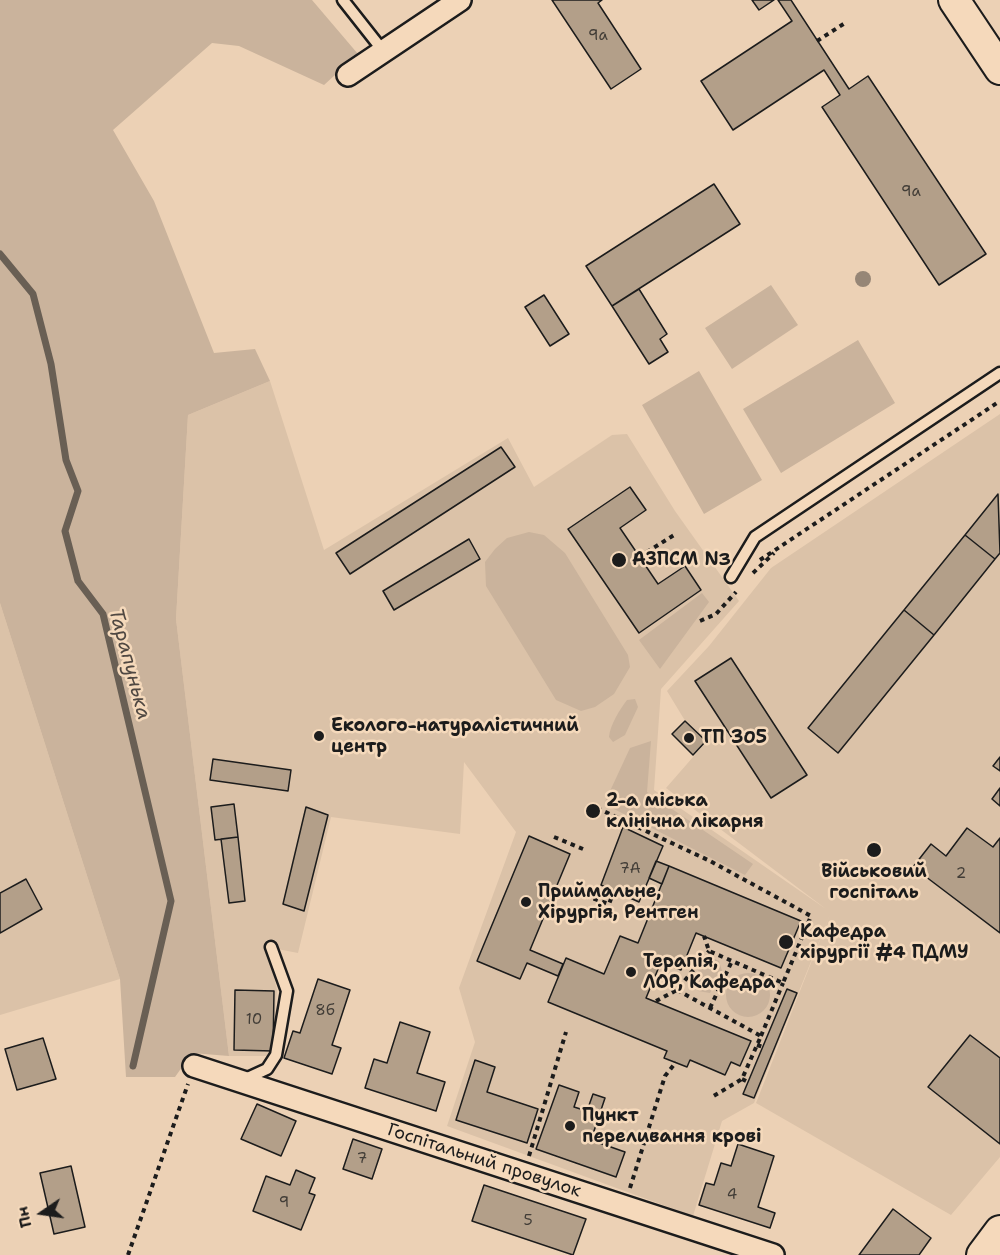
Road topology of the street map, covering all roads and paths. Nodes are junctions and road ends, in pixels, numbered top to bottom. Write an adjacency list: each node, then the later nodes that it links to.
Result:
1 (343, 0): 6 (lane)
2 (460, 0): 6 (street)
3 (954, 0): 7 (street)
4 (845, 23): 5 (path)
5 (817, 40)
6 (384, 52): 8 (street)
7 (1000, 69)
8 (348, 75)
9 (1000, 373): 13 (lane)
10 (1000, 401): 13 (path)
11 (674, 535): 12 (path)
12 (639, 557)
13 (731, 578)
14 (597, 808): 23 (path)
15 (554, 837): 16 (path)
16 (583, 849)
17 (568, 890): 18 (path)
18 (614, 891)
19 (704, 936): 21 (path)
20 (271, 947): 34 (lane)
21 (709, 951): 22 (path); 24 (path)
22 (732, 961): 23 (path); 26 (path)
23 (783, 983): 28 (path)
24 (677, 990): 25 (path); 26 (path)
25 (656, 1001)
26 (710, 1008): 28 (path)
27 (566, 1032): 37 (path)
28 (761, 1036): 29 (path)
29 (757, 1045): 30 (path); 33 (path)
30 (763, 1047)
31 (676, 1062): 38 (path)
32 (194, 1066): 34 (street, Госпітальний провулок); 40 (path)
33 (742, 1079): 35 (path); 36 (path)
34 (240, 1081): 37 (street, Госпітальний провулок)
35 (748, 1082)
36 (712, 1096)
37 (524, 1174): 38 (street, Госпітальний провулок)
38 (624, 1206): 41 (street, Госпітальний провулок)
39 (1000, 1231): 42 (street)
40 (128, 1255)
41 (773, 1255)
42 (982, 1255)

